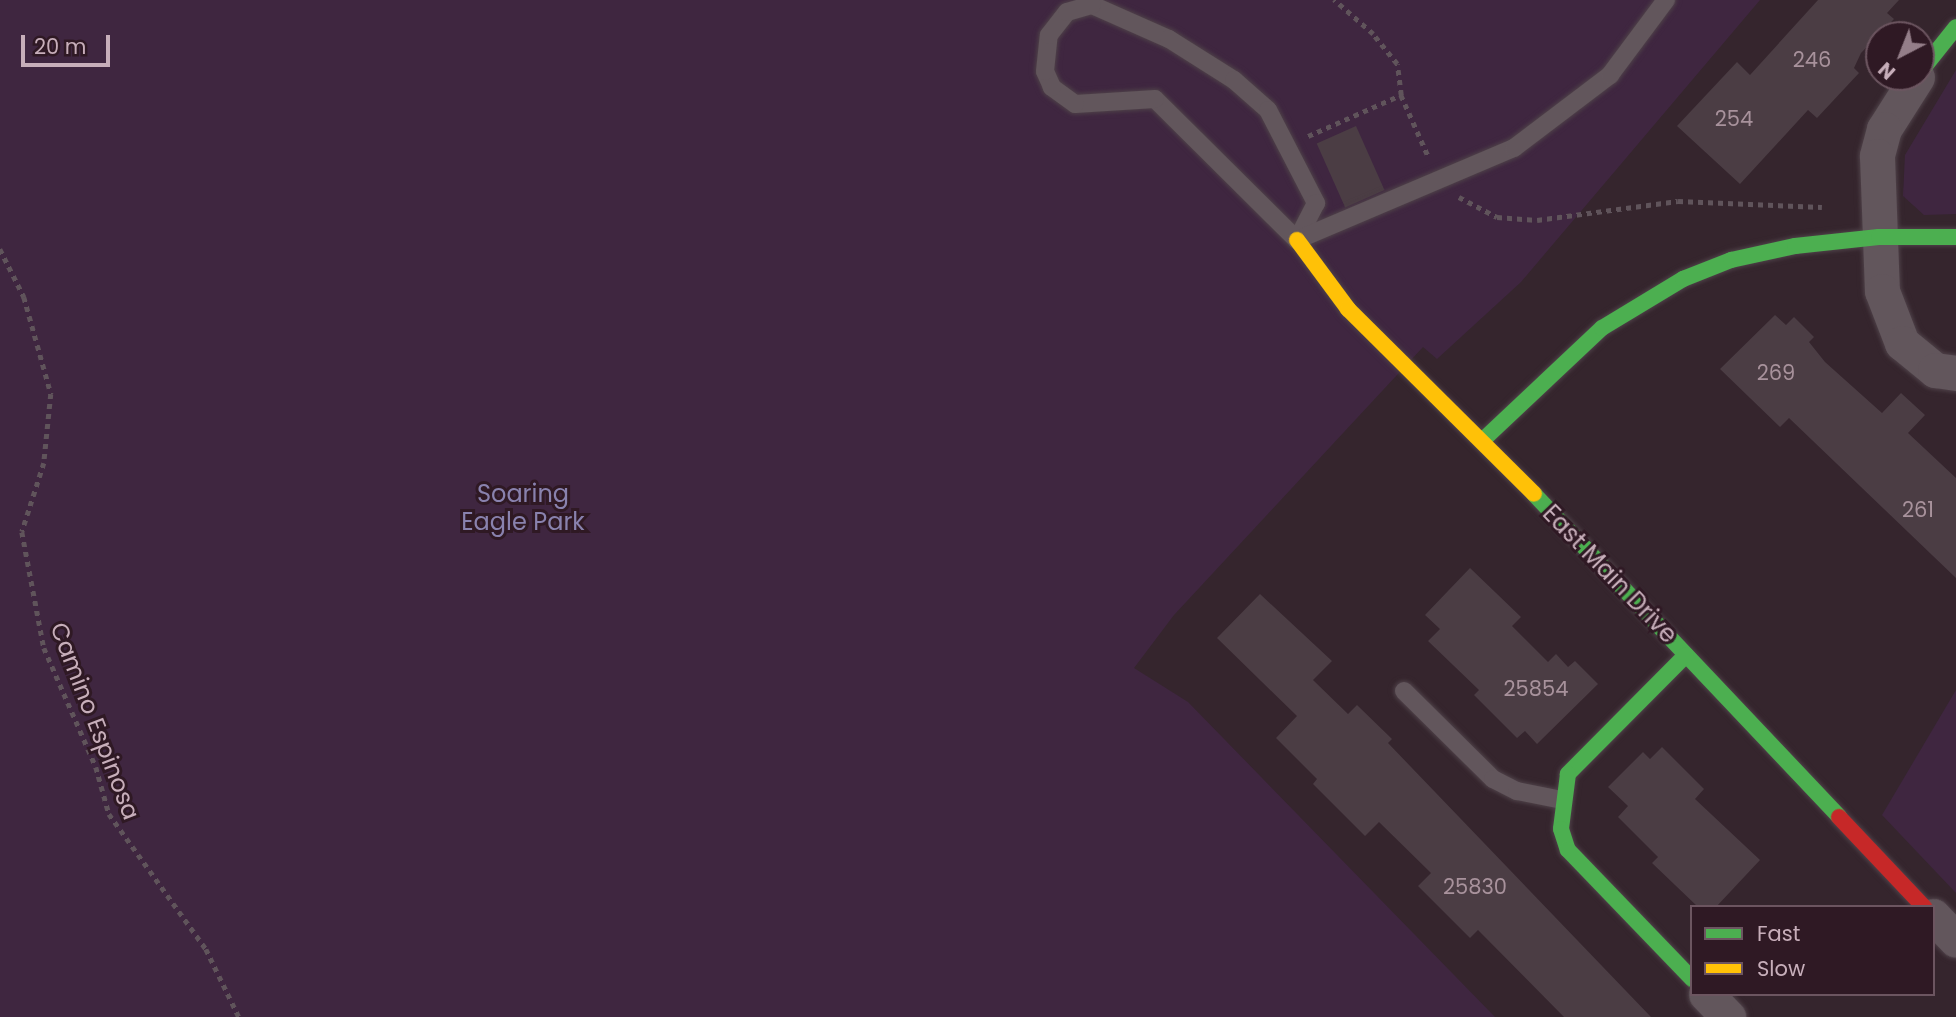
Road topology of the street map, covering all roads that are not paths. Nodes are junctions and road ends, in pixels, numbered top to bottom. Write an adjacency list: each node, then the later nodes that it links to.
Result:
1 (1667, 0): 7 (lane)
2 (1956, 27): 3 (street)
3 (1935, 53)
4 (1908, 91): 5 (street)
5 (1879, 236): 6 (street); 8 (street); 9 (street)
6 (1956, 237)
7 (1297, 240): 7 (lane); 9 (street, East Main Drive)
8 (1956, 373)
9 (1483, 440): 10 (street, East Main Drive)
10 (1686, 655): 12 (street); 13 (street, East Main Drive)
11 (1405, 691): 12 (lane)
12 (1562, 800): 16 (street)
13 (1922, 905)
14 (1935, 918): 15 (street)
15 (1956, 940)
16 (1690, 977)
17 (1708, 996): 18 (street)
18 (1728, 1017)

